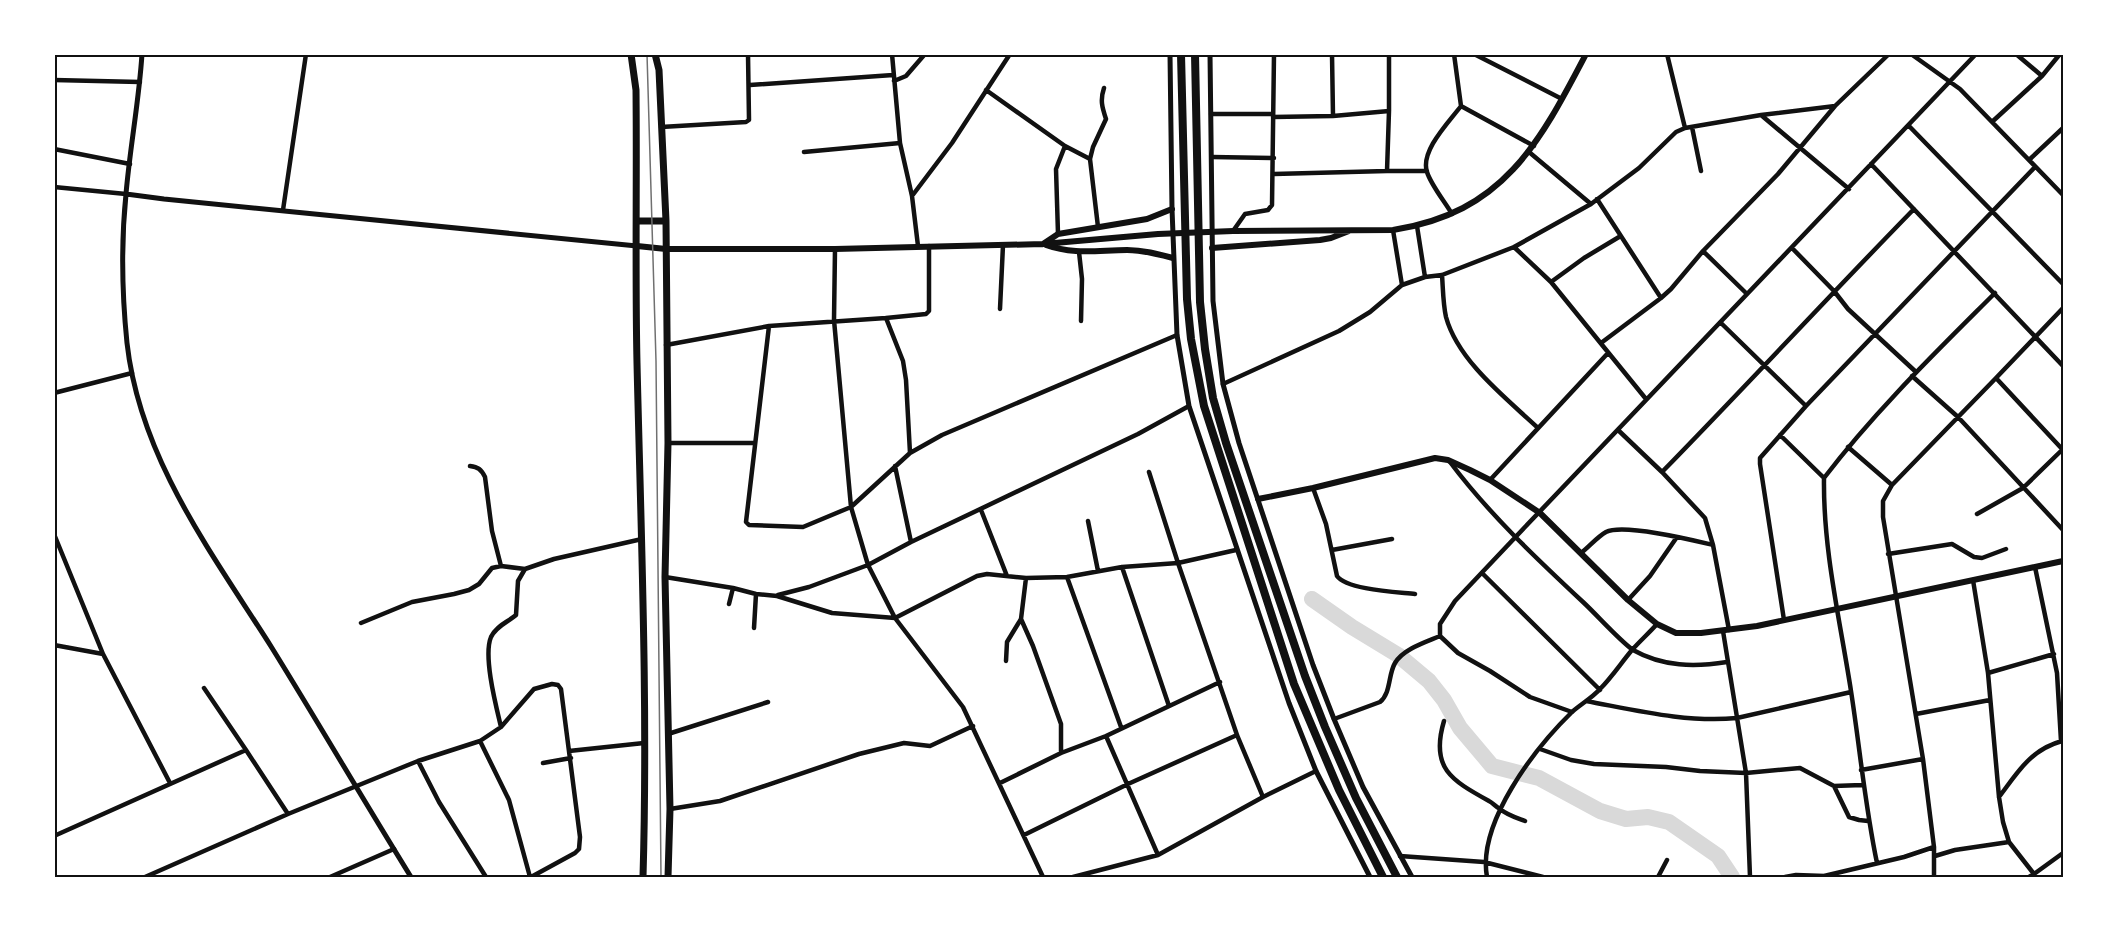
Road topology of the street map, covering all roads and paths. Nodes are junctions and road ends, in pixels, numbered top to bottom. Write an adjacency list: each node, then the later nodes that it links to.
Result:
1 (142, 54): 29 (street)
2 (306, 54): 75 (street)
3 (631, 54): 78 (main road)
4 (655, 54): 44 (main road)
5 (748, 54): 31 (street)
6 (892, 54): 25 (street)
7 (925, 54): 28 (street)
8 (1010, 54): 33 (street)
9 (1170, 54): 73 (street)
10 (1181, 54): 280 (highway)
11 (1195, 54): 281 (highway)
12 (1210, 54): 38 (street)
13 (1274, 54): 40 (street)
14 (1332, 54): 41 (street)
15 (1389, 54): 37 (street)
16 (1454, 54): 35 (street)
17 (1474, 54): 34 (street)
18 (1586, 54): 34 (main road)
19 (1667, 54): 46 (street)
20 (1889, 54): 36 (street)
21 (1911, 54): 30 (street)
22 (1976, 54): 30 (street)
23 (2016, 54): 26 (street)
24 (2060, 54): 26 (street)
25 (893, 75): 28 (street); 31 (street)
26 (2042, 76): 42 (street)
27 (54, 80): 29 (street)
28 (894, 81): 48 (street)
29 (140, 82): 59 (street)
30 (1950, 82): 42 (street); 43 (street)
31 (750, 85): 44 (street)
32 (1104, 88): 57 (street)
33 (986, 90): 49 (street); 70 (street)
34 (1562, 99): 50 (main road)
35 (1461, 106): 50 (street); 63 (street)
36 (1835, 106): 39 (street); 51 (street)
37 (1389, 111): 41 (street); 62 (street)
38 (1211, 114): 40 (street); 55 (street)
39 (1761, 115): 45 (street); 51 (street)
40 (1273, 116): 41 (street); 56 (street)
41 (1333, 116)
42 (1993, 121): 58 (street)
43 (1909, 126): 60 (street); 76 (street)
44 (662, 127): 79 (main road)
45 (1692, 127): 46 (street); 64 (street)
46 (1685, 128): 71 (street)
47 (2063, 128): 58 (street)
48 (900, 143): 53 (street); 70 (street)
49 (1065, 146): 57 (street); 85 (street)
50 (1534, 146): 54 (main road)
51 (1798, 148): 67 (street); 97 (street)
52 (54, 150): 59 (street)
53 (804, 152)
54 (1528, 152): 72 (street); 77 (main road)
55 (1212, 157): 56 (street); 93 (street)
56 (1274, 158): 65 (street)
57 (1090, 159): 81 (street)
58 (2029, 160): 61 (street)
59 (130, 164): 68 (street)
60 (1871, 164): 67 (street); 74 (street)
61 (2035, 167): 69 (street); 76 (street)
62 (1388, 171): 63 (street); 65 (street)
63 (1427, 171): 77 (street)
64 (1701, 171)
65 (1274, 174): 84 (street)
66 (54, 187): 68 (street)
67 (1849, 189): 94 (street)
68 (126, 194): 75 (street); 125 (street)
69 (2063, 195)
70 (912, 196): 90 (street)
71 (1597, 199): 72 (street); 86 (street)
72 (1590, 204): 92 (street)
73 (1172, 209): 81 (main road); 100 (street)
74 (1914, 209): 98 (street); 106 (street)
75 (283, 210): 89 (street)
76 (1992, 210): 98 (street); 104 (street)
77 (1452, 215): 80 (main road)
78 (637, 221): 79 (main road); 89 (main road)
79 (666, 221): 95 (main road)
80 (1417, 226): 83 (main road); 102 (street)
81 (1098, 227): 85 (main road)
82 (1353, 230): 83 (main road); 84 (main road); 93 (main road)
83 (1393, 230): 105 (street)
84 (1233, 231): 87 (main road)
85 (1058, 234): 87 (main road)
86 (1619, 237): 103 (street); 109 (street)
87 (1043, 244): 88 (main road); 99 (main road)
88 (1003, 245): 91 (main road); 111 (street)
89 (637, 246): 95 (main road); 162 (main road)
90 (918, 246): 91 (main road); 96 (main road)
91 (929, 246): 112 (street)
92 (1514, 247): 101 (street); 103 (street)
93 (1212, 248): 128 (street)
94 (1792, 248): 106 (street); 108 (street)
95 (666, 249): 96 (main road); 121 (main road)
96 (835, 249): 113 (street)
97 (1703, 251): 108 (street); 109 (street)
98 (1956, 251): 107 (street); 118 (street)
99 (1079, 252): 100 (main road); 114 (street)
100 (1173, 258): 117 (street)
101 (1442, 275): 102 (street); 134 (street)
102 (1425, 277): 105 (street)
103 (1551, 282): 120 (street)
104 (2063, 284)
105 (1402, 285): 128 (street)
106 (1834, 291): 118 (street); 124 (street)
107 (1995, 293): 119 (street); 126 (street)
108 (1746, 294): 115 (street)
109 (1661, 298): 120 (street)
110 (2063, 308): 119 (street)
111 (1000, 309)
112 (886, 318): 113 (street); 141 (street)
113 (834, 320): 116 (street); 153 (street)
114 (1081, 321)
115 (1721, 323): 124 (street); 130 (street)
116 (769, 326): 121 (street); 138 (street)
117 (1178, 334): 131 (street); 141 (street)
118 (1875, 335): 126 (street); 132 (street)
119 (2036, 336): 123 (street); 127 (street)
120 (1601, 343): 122 (street)
121 (666, 345): 137 (main road)
122 (1608, 353): 130 (street); 134 (street)
123 (2063, 366)
124 (1764, 367): 132 (street); 146 (street)
125 (132, 373): 129 (street); 248 (street)
126 (1914, 374): 133 (street); 139 (street)
127 (1996, 378): 133 (street); 140 (street)
128 (1223, 384): 152 (street)
129 (54, 393)
130 (1646, 399): 135 (street)
131 (1189, 406): 154 (street); 168 (street)
132 (1806, 406): 136 (street)
133 (1958, 417): 149 (street); 150 (street)
134 (1538, 428): 148 (street)
135 (1618, 429): 146 (street); 155 (street)
136 (1780, 435): 147 (street); 196 (street)
137 (668, 443): 138 (street); 182 (main road)
138 (755, 443): 153 (street)
139 (1848, 447): 147 (street); 149 (street)
140 (2063, 449): 150 (street)
141 (910, 453): 144 (street)
142 (1448, 460): 148 (main road); 151 (main road); 161 (street)
143 (470, 466): 175 (street)
144 (895, 466): 153 (street); 164 (street)
145 (1149, 472): 173 (street)
146 (1662, 472): 166 (street)
147 (1824, 478): 193 (street)
148 (1490, 480): 155 (main road)
149 (1892, 485): 171 (street)
150 (2023, 488): 156 (street); 158 (street)
151 (1313, 489): 152 (main road); 169 (street)
152 (1258, 499): 221 (street)
153 (851, 507): 174 (street)
154 (981, 510): 164 (street); 181 (street)
155 (1540, 513): 161 (street); 170 (main road)
156 (1977, 514)
157 (1088, 521): 179 (street)
158 (2063, 530)
159 (54, 534): 165 (street)
160 (1677, 537): 166 (street); 170 (street); 191 (street)
161 (1515, 538): 180 (street); 203 (street)
162 (643, 539): 178 (street); 231 (main road)
163 (1392, 539): 169 (street)
164 (911, 542): 174 (street)
165 (56, 545): 204 (street)
166 (1713, 545): 200 (street)
167 (2006, 549): 171 (street)
168 (1236, 550): 173 (street); 241 (street)
169 (1332, 550): 188 (street)
170 (1581, 553): 191 (main road)
171 (1888, 554): 190 (street)
172 (2063, 561): 177 (main road)
173 (1178, 563): 176 (street); 209 (street)
174 (868, 565): 189 (street); 194 (street)
175 (501, 566): 178 (street); 197 (street)
176 (1122, 567): 179 (street); 217 (street)
177 (2035, 567): 185 (main road); 205 (street)
178 (525, 569): 224 (street)
179 (1098, 571): 183 (street)
180 (1482, 573): 201 (street); 211 (street)
181 (1007, 576): 184 (street); 194 (street)
182 (665, 577): 186 (street); 226 (main road)
183 (1067, 577): 184 (street); 225 (street)
184 (1026, 578): 195 (street)
185 (1973, 580): 190 (main road); 208 (street)
186 (734, 588): 187 (street); 192 (street)
187 (756, 594): 189 (street); 199 (street)
188 (1415, 594)
189 (777, 596): 194 (street)
190 (1896, 596): 193 (main road); 219 (street)
191 (1628, 600): 198 (main road)
192 (729, 604)
193 (1837, 610): 196 (main road); 212 (street)
194 (895, 618): 223 (street)
195 (1021, 619): 206 (street); 235 (street)
196 (1784, 620): 200 (main road)
197 (361, 623)
198 (1657, 624): 200 (main road); 203 (street)
199 (754, 628)
200 (1726, 630): 207 (street)
201 (1440, 636): 218 (street); 221 (street)
202 (54, 645): 204 (street)
203 (1632, 649): 207 (street); 211 (street)
204 (104, 654): 243 (street)
205 (2054, 654): 208 (street); 213 (street)
206 (1006, 661)
207 (1727, 662): 220 (street)
208 (1988, 673): 214 (street)
209 (1220, 682): 217 (street); 227 (street)
210 (204, 688): 233 (street)
211 (1600, 690): 215 (street)
212 (1851, 692): 220 (street); 240 (street)
213 (2061, 692): 230 (street)
214 (1990, 700): 219 (street); 250 (street)
215 (1586, 701): 218 (street); 220 (street)
216 (768, 702): 226 (street)
217 (1169, 706): 225 (street)
218 (1572, 712): 232 (street)
219 (1916, 714): 237 (street)
220 (1737, 718): 242 (street)
221 (1334, 719): 263 (street)
222 (1444, 721): 252 (street)
223 (974, 726): 244 (street); 251 (street)
224 (501, 727): 229 (street); 234 (street)
225 (1121, 727): 228 (street)
226 (668, 734): 251 (main road)
227 (1237, 735): 245 (street); 249 (street)
228 (1106, 736): 235 (street); 245 (street)
229 (480, 741): 238 (street); 274 (street)
230 (2062, 741): 250 (street)
231 (644, 743): 234 (street); 275 (main road)
232 (1540, 749): 242 (street); 252 (street)
233 (246, 750): 243 (street); 253 (street)
234 (569, 751): 236 (street)
235 (1061, 753): 244 (street)
236 (570, 758): 239 (street); 274 (street)
237 (1923, 759): 240 (street); 259 (street)
238 (418, 761): 248 (street); 273 (street)
239 (543, 763)
240 (1862, 770): 246 (street)
241 (1316, 771): 249 (street); 279 (street)
242 (1746, 773): 247 (street); 286 (street)
243 (170, 783): 257 (street)
244 (1000, 783): 256 (street)
245 (1128, 784): 256 (street); 262 (street)
246 (1862, 785): 247 (street); 254 (street)
247 (1834, 786): 254 (street)
248 (356, 787): 253 (street); 260 (street)
249 (1263, 797): 262 (street)
250 (1999, 797): 258 (street)
251 (670, 809): 276 (main road)
252 (1500, 810): 255 (street); 266 (street)
253 (288, 814): 270 (street)
254 (1868, 820): 267 (street)
255 (1526, 821)
256 (1024, 835): 277 (street)
257 (54, 836)
258 (2009, 842): 264 (street); 269 (street)
259 (1934, 847): 264 (street); 267 (street)
260 (394, 849): 271 (street); 272 (street)
261 (2063, 853): 269 (street)
262 (1158, 855): 278 (street)
263 (1400, 856): 266 (street); 282 (street)
264 (1935, 856): 288 (street)
265 (1667, 860): 285 (street)
266 (1484, 862): 283 (street); 284 (street)
267 (1877, 863): 268 (street)
268 (1825, 876): 287 (street)
269 (2031, 876)
270 (145, 877)
271 (330, 877)
272 (411, 877)
273 (486, 877)
274 (531, 877)
275 (643, 877)
276 (668, 877)
277 (1043, 877)
278 (1072, 877)
279 (1370, 877)
280 (1383, 877)
281 (1397, 877)
282 (1412, 877)
283 (1487, 877)
284 (1543, 877)
285 (1658, 877)
286 (1750, 877)
287 (1785, 877)
288 (1934, 877)

